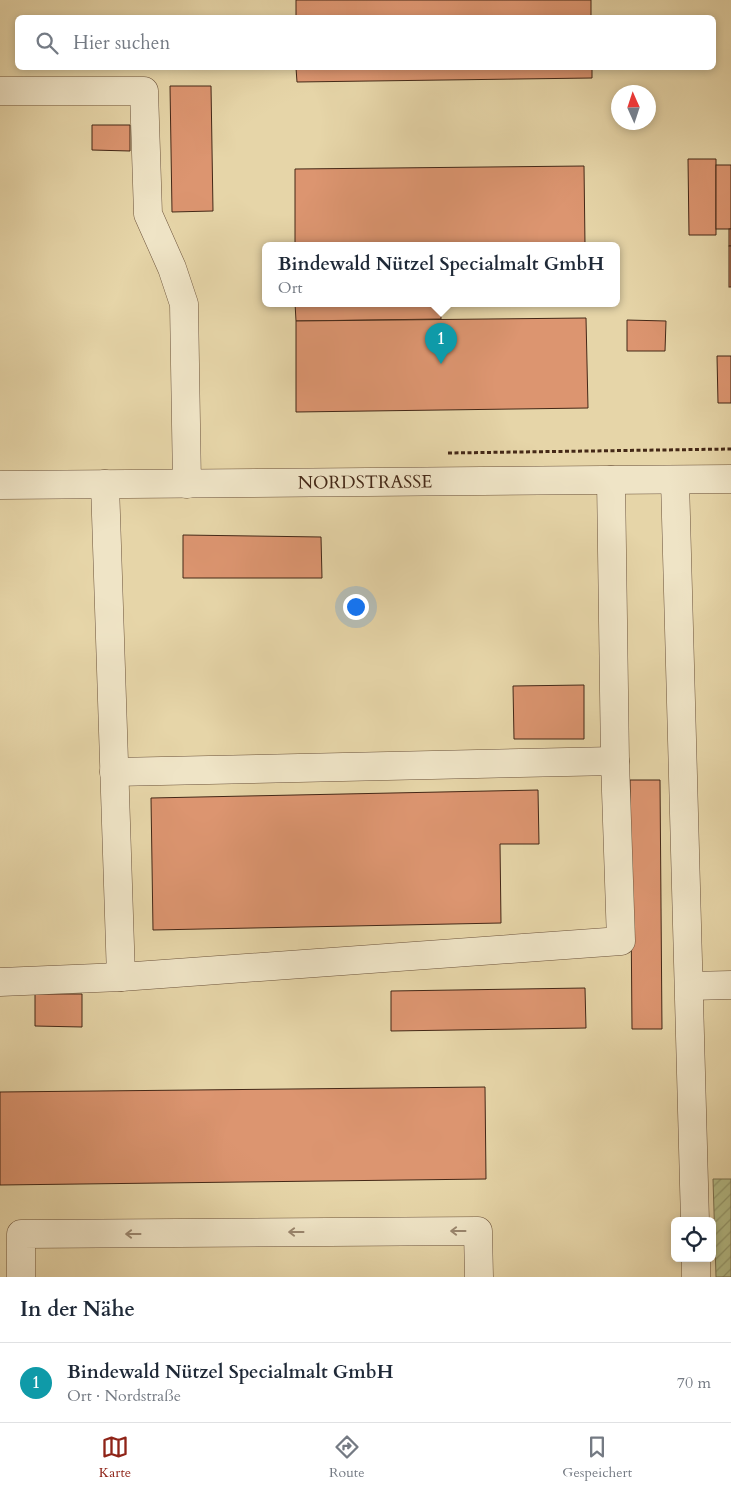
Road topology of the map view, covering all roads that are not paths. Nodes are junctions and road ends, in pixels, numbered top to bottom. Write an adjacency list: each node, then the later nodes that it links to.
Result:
1 (0, 91): 6 (street)
2 (731, 479): 4 (street, NORDSTRASSE)
3 (611, 480): 4 (street, NORDSTRASSE); 6 (street, NORDSTRASSE); 8 (street)
4 (675, 480): 13 (street)
5 (105, 484): 6 (street, NORDSTRASSE); 7 (street, NORDSTRASSE); 9 (street)
6 (187, 484)
7 (0, 485)
8 (615, 761): 9 (street); 10 (street)
9 (114, 772): 10 (street)
10 (122, 978): 11 (street)
11 (0, 982)
12 (731, 985): 13 (street)
13 (690, 986): 14 (street)
14 (695, 1217)
15 (696, 1262): 18 (street)
16 (21, 1277): 17 (street, one-way to 16)
17 (479, 1277)
18 (696, 1277)

